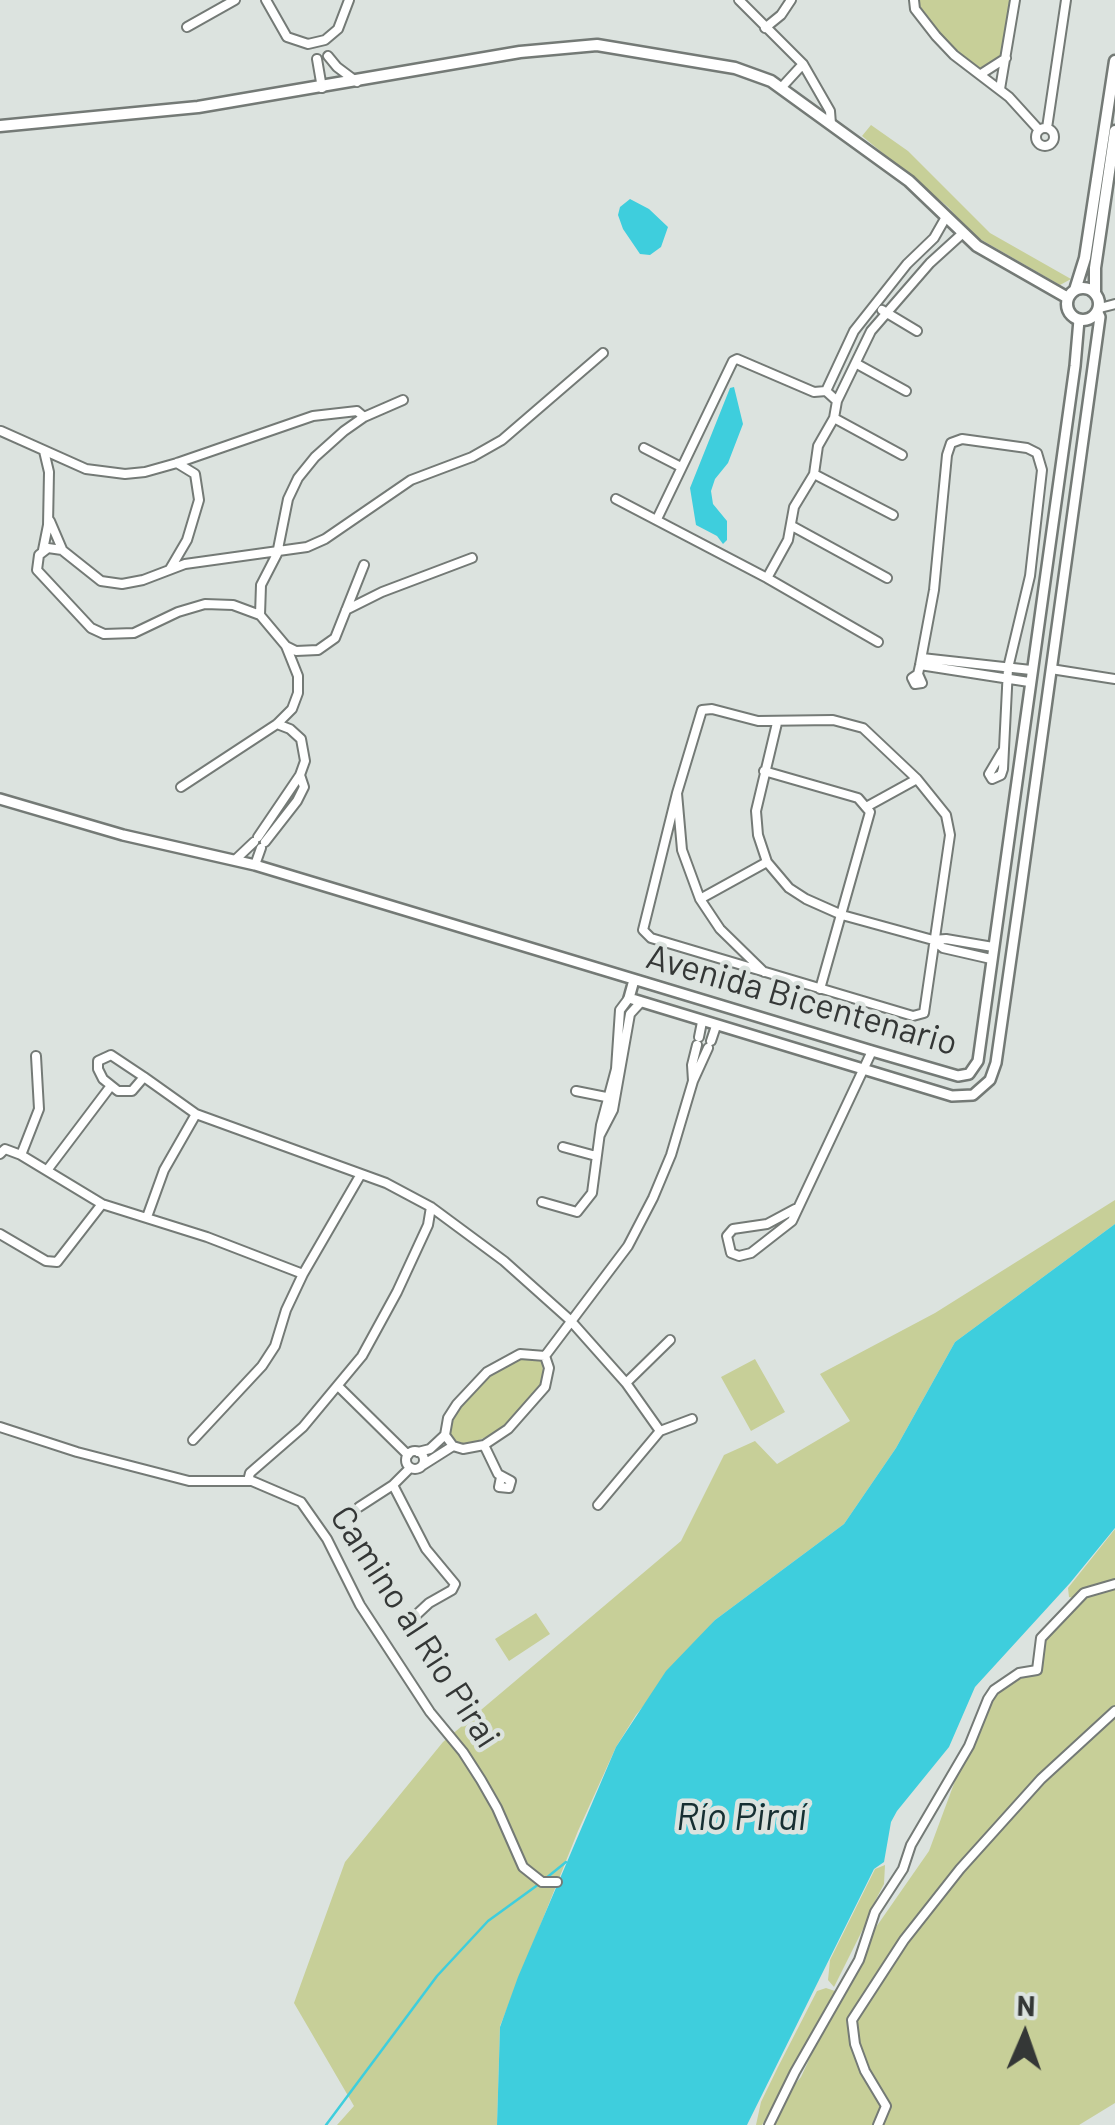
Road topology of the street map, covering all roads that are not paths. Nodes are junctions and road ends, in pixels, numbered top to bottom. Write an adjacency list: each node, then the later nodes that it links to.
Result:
1 (236, 0): 9 (street)
2 (266, 0): 12 (street)
3 (349, 0): 11 (street)
4 (739, 0): 10 (street)
5 (791, 0): 10 (street)
6 (914, 0): 16 (street)
7 (1016, 0): 13 (street)
8 (1066, 0): 20 (street)
9 (187, 27)
10 (765, 28): 15 (street)
11 (325, 40): 12 (street); 17 (street)
12 (312, 43): 18 (street)
13 (1006, 58): 16 (street); 20 (street)
14 (1115, 60): 29 (main road)
15 (803, 64): 19 (street); 21 (street)
16 (980, 74): 20 (street)
17 (357, 82): 18 (main road); 19 (main road)
18 (322, 88): 22 (main road)
19 (782, 88): 21 (main road)
20 (1000, 89)
21 (831, 124): 24 (main road)
22 (0, 126)
23 (1115, 130): 28 (main road)
24 (946, 217): 25 (main road); 26 (street)
25 (963, 233): 27 (street); 29 (main road)
26 (934, 238): 27 (street); 31 (street)
27 (946, 248): 33 (street)
28 (1095, 293): 29 (main road); 32 (main road)
29 (1072, 294): 34 (main road)
30 (1115, 304): 32 (street)
31 (874, 305): 33 (street); 40 (street)
32 (1099, 310): 34 (main road); 39 (street, Avenida Bicentenario)
33 (886, 312): 35 (street); 37 (street)
34 (1078, 320): 38 (street, Avenida Bicentenario)
35 (917, 331)
36 (603, 353): 63 (street)
37 (857, 364): 41 (street); 43 (street)
38 (1075, 366): 39 (street); 47 (street, Avenida Bicentenario)
39 (1093, 367): 48 (street, Avenida Bicentenario)
40 (826, 391): 43 (street); 53 (street)
41 (906, 391)
42 (403, 400): 44 (street)
43 (837, 401): 45 (street)
44 (364, 417): 52 (street); 63 (street)
45 (834, 418): 51 (street); 54 (street)
46 (1, 430): 50 (street)
47 (1066, 432): 48 (street); 74 (street, Avenida Bicentenario)
48 (1084, 434): 75 (street, Avenida Bicentenario)
49 (644, 448): 53 (street)
50 (44, 451): 52 (street); 57 (street)
51 (902, 454)
52 (177, 463): 60 (street)
53 (680, 467): 58 (street)
54 (814, 474): 56 (street); 59 (street)
55 (616, 499): 58 (street)
56 (893, 515)
57 (48, 516): 61 (street); 62 (street)
58 (657, 520): 68 (street)
59 (792, 526): 68 (street); 69 (street)
60 (187, 540): 65 (street); 67 (street)
61 (62, 550): 62 (street); 67 (street)
62 (43, 551): 71 (street)
63 (277, 554): 65 (street); 71 (street)
64 (472, 558): 70 (street)
65 (202, 561): 67 (street)
66 (364, 566): 70 (street)
67 (170, 569)
68 (766, 578): 72 (street)
69 (887, 578)
70 (346, 610): 73 (street)
71 (260, 615): 73 (street)
72 (878, 642)
73 (286, 646): 80 (street)
74 (1031, 670): 76 (street); 78 (street, Avenida Bicentenario)
75 (1051, 670): 77 (street); 93 (street, Avenida Bicentenario)
76 (1008, 673): 76 (street); 78 (street); 81 (street)
77 (1115, 678)
78 (1029, 682): 92 (street, Avenida Bicentenario)
79 (777, 722): 82 (street); 83 (street); 85 (street)
80 (276, 724): 84 (street); 88 (street)
81 (1002, 752)
82 (764, 770): 87 (street); 90 (street)
83 (916, 778): 87 (street); 96 (street)
84 (181, 787)
85 (677, 793): 94 (street); 99 (street)
86 (0, 800): 89 (street, Avenida Bicentenario)
87 (868, 806): 95 (street)
88 (257, 845): 89 (street); 91 (street)
89 (235, 860): 91 (street, Avenida Bicentenario)
90 (767, 862): 94 (street); 95 (street)
91 (255, 865): 100 (street, Avenida Bicentenario)
92 (1000, 892): 93 (street); 97 (street, Avenida Bicentenario)
93 (1020, 894): 105 (street, Avenida Bicentenario)
94 (700, 899): 99 (street)
95 (842, 915): 96 (street); 102 (street)
96 (933, 940): 97 (street); 98 (street); 102 (street)
97 (993, 946): 98 (street, Avenida Bicentenario)
98 (991, 958): 103 (street, Avenida Bicentenario)
99 (764, 972): 102 (street)
100 (634, 980): 101 (street, Avenida Bicentenario); 104 (street)
101 (647, 984): 106 (street); 107 (street, Avenida Bicentenario)
102 (820, 988)
103 (986, 996): 105 (street); 113 (street, Avenida Bicentenario)
104 (628, 998): 106 (street, Avenida Bicentenario); 120 (street)
105 (1005, 998): 114 (street, Avenida Bicentenario)
106 (642, 1002): 109 (street, Avenida Bicentenario); 122 (street)
107 (708, 1002): 108 (street, Avenida Bicentenario); 109 (street)
108 (720, 1006): 110 (street); 111 (street, Avenida Bicentenario)
109 (702, 1022): 110 (street, Avenida Bicentenario); 117 (street)
110 (716, 1026): 115 (street, Avenida Bicentenario); 117 (street)
111 (872, 1051): 113 (street, Avenida Bicentenario); 115 (street)
112 (36, 1056): 125 (street)
113 (978, 1060): 114 (street)
114 (996, 1063): 115 (street, Avenida Bicentenario)
115 (862, 1068): 132 (street)
116 (144, 1078): 118 (street); 118 (street); 121 (street)
117 (693, 1081): 138 (street)
118 (110, 1087): 127 (street)
119 (576, 1091): 120 (street)
120 (606, 1096): 122 (street)
121 (196, 1114): 128 (street); 133 (street)
122 (600, 1135): 126 (street)
123 (564, 1147): 126 (street)
124 (0, 1154): 125 (street)
125 (21, 1155): 127 (street)
126 (596, 1156): 129 (street)
127 (48, 1169): 130 (street)
128 (361, 1174): 131 (street); 137 (street)
129 (542, 1202)
130 (102, 1204): 133 (street); 136 (street)
131 (431, 1207): 134 (street); 135 (street)
132 (796, 1209): 132 (street)
133 (148, 1217): 137 (street)
134 (452, 1222): 135 (street); 138 (street)
135 (428, 1225): 142 (street)
136 (0, 1234)
137 (303, 1274): 147 (street)
138 (570, 1320): 140 (street); 141 (street)
139 (670, 1340): 141 (street)
140 (544, 1356): 146 (street); 148 (street)
141 (626, 1383): 145 (street)
142 (339, 1387): 150 (street); 154 (street)
143 (692, 1419): 145 (street)
144 (0, 1427): 154 (street, Camino al Rio Pirai)
145 (660, 1431): 156 (street)
146 (444, 1436): 149 (street); 150 (street)
147 (193, 1440)
148 (484, 1445): 149 (street); 153 (street)
149 (453, 1446): 151 (street)
150 (413, 1454): 151 (street); 152 (street)
151 (422, 1466): 152 (street)
152 (410, 1468): 155 (street)
153 (502, 1477)
154 (248, 1481): 161 (street, Camino al Rio Pirai)
155 (393, 1485): 157 (street); 159 (street)
156 (598, 1505)
157 (360, 1506)
158 (1115, 1584): 162 (street)
159 (414, 1617)
160 (1115, 1710): 163 (street)
161 (557, 1882)
162 (769, 2125)
163 (878, 2125)

